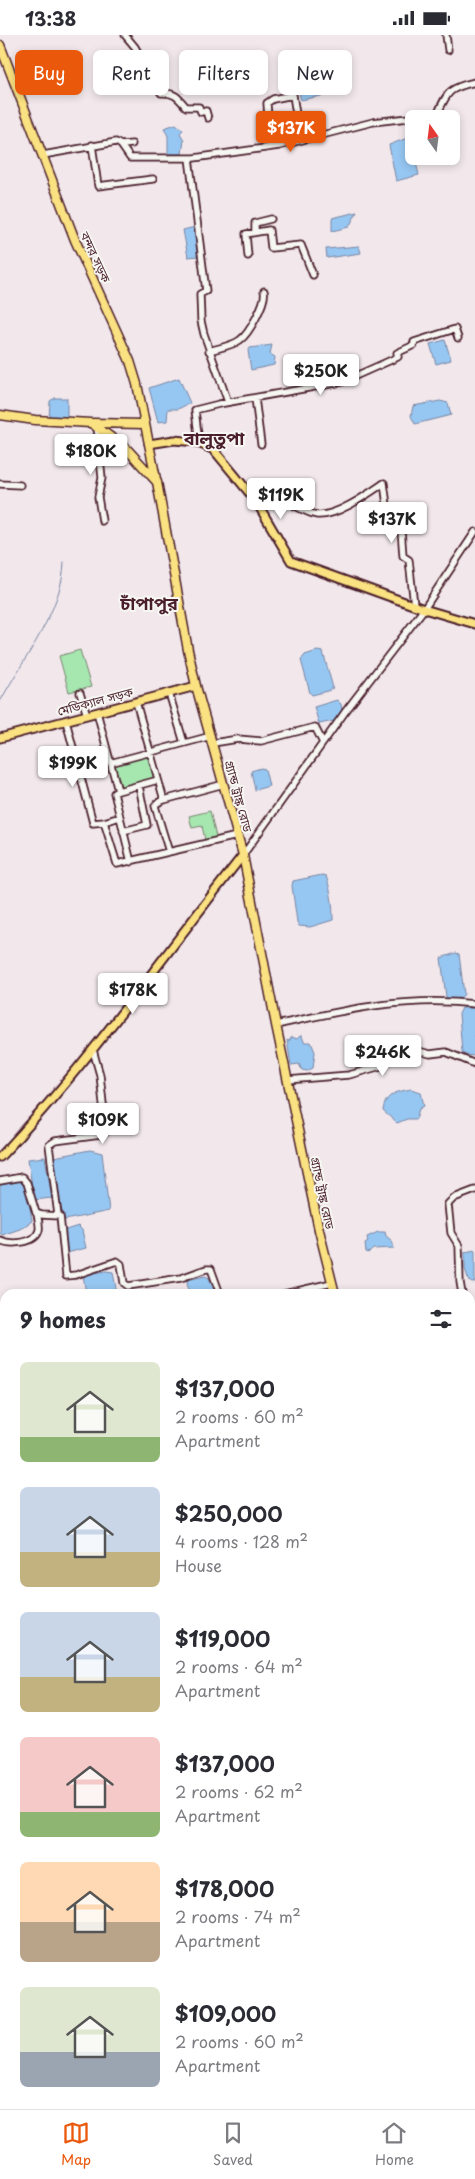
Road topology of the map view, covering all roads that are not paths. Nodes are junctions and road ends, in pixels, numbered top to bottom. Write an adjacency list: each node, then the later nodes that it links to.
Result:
1 (125, 35): 6 (street)
2 (446, 35): 4 (street)
3 (0, 45): 12 (highway, বন্দর সড়ক)
4 (448, 50)
5 (475, 82): 7 (street)
6 (208, 118)
7 (300, 140): 11 (street); 11 (street)
8 (132, 144): 10 (street)
9 (92, 145): 10 (street); 12 (street); 14 (street)
10 (120, 145): 13 (street)
11 (270, 147): 13 (street)
12 (43, 155): 25 (highway, বন্দর সড়ক)
13 (189, 158): 21 (street)
14 (153, 179)
15 (271, 219): 16 (street)
16 (255, 233): 17 (street); 18 (street)
17 (248, 255)
18 (314, 275)
19 (264, 291): 21 (street)
20 (458, 339): 22 (street)
21 (209, 351): 23 (street)
22 (255, 398): 23 (street); 29 (street)
23 (228, 402): 27 (street)
24 (0, 415): 26 (highway)
25 (144, 424): 26 (highway); 28 (highway, বন্দর সড়ক)
26 (94, 425): 30 (highway); 34 (street)
27 (199, 443): 28 (main road); 36 (main road)
28 (149, 444): 30 (highway, বন্দর সড়ক)
29 (261, 444)
30 (157, 482): 39 (highway, গ্র্যান্ড ট্রাঙ্ক রোড)
31 (0, 484): 32 (street)
32 (20, 485)
33 (295, 506): 36 (street)
34 (102, 521)
35 (475, 532): 37 (street)
36 (414, 605): 37 (main road)
37 (424, 609): 38 (main road); 49 (street)
38 (475, 624)
39 (196, 686): 41 (main road, মেডিক্যাল সড়ক); 47 (highway, গ্র্যান্ড ট্রাঙ্ক রোড)
40 (80, 693): 44 (street)
41 (169, 693): 42 (main road, মেডিক্যাল সড়ক); 48 (street)
42 (136, 701): 43 (main road, মেডিক্যাল সড়ক); 50 (street)
43 (97, 712): 44 (main road, মেডিক্যাল সড়ক); 51 (street)
44 (87, 715): 45 (main road, মেডিক্যাল সড়ক)
45 (66, 721): 46 (main road, মেডিক্যাল সড়ক); 58 (street)
46 (0, 738)
47 (212, 740): 48 (street); 49 (street); 53 (highway, গ্র্যান্ড ট্রাঙ্ক রোড)
48 (184, 743): 50 (street)
49 (323, 743): 62 (street)
50 (150, 752): 51 (street); 52 (street)
51 (110, 763): 55 (street)
52 (158, 781): 54 (street); 56 (street)
53 (224, 784): 56 (street); 60 (highway, গ্র্যান্ড ট্রাঙ্ক রোড)
54 (139, 786): 55 (street); 59 (street)
55 (118, 791): 57 (street)
56 (164, 801): 61 (street)
57 (120, 817): 58 (street); 59 (street)
58 (104, 822): 63 (street)
59 (123, 831): 63 (street)
60 (237, 836): 61 (street); 62 (highway, গ্র্যান্ড ট্রাঙ্ক রোড)
61 (169, 852): 63 (street)
62 (243, 855): 65 (highway, গ্র্যান্ড ট্রাঙ্ক রোড); 66 (main road)
63 (131, 862)
64 (475, 1004): 65 (street)
65 (276, 1025): 68 (highway, গ্র্যান্ড ট্রাঙ্ক রোড)
66 (93, 1050): 69 (main road); 73 (street)
67 (475, 1064): 68 (street)
68 (287, 1081): 75 (highway, গ্র্যান্ড ট্রাঙ্ক রোড)
69 (0, 1157)
70 (0, 1181): 72 (street)
71 (475, 1190): 79 (street)
72 (37, 1214): 73 (street); 74 (street)
73 (58, 1215): 76 (street)
74 (0, 1240)
75 (332, 1283): 77 (street); 78 (highway, গ্র্যান্ড ট্রাঙ্ক রোড)
76 (218, 1289)
77 (306, 1289)
78 (334, 1289)
79 (461, 1289)
80 (475, 2013): 81 (street)
81 (475, 2022)

